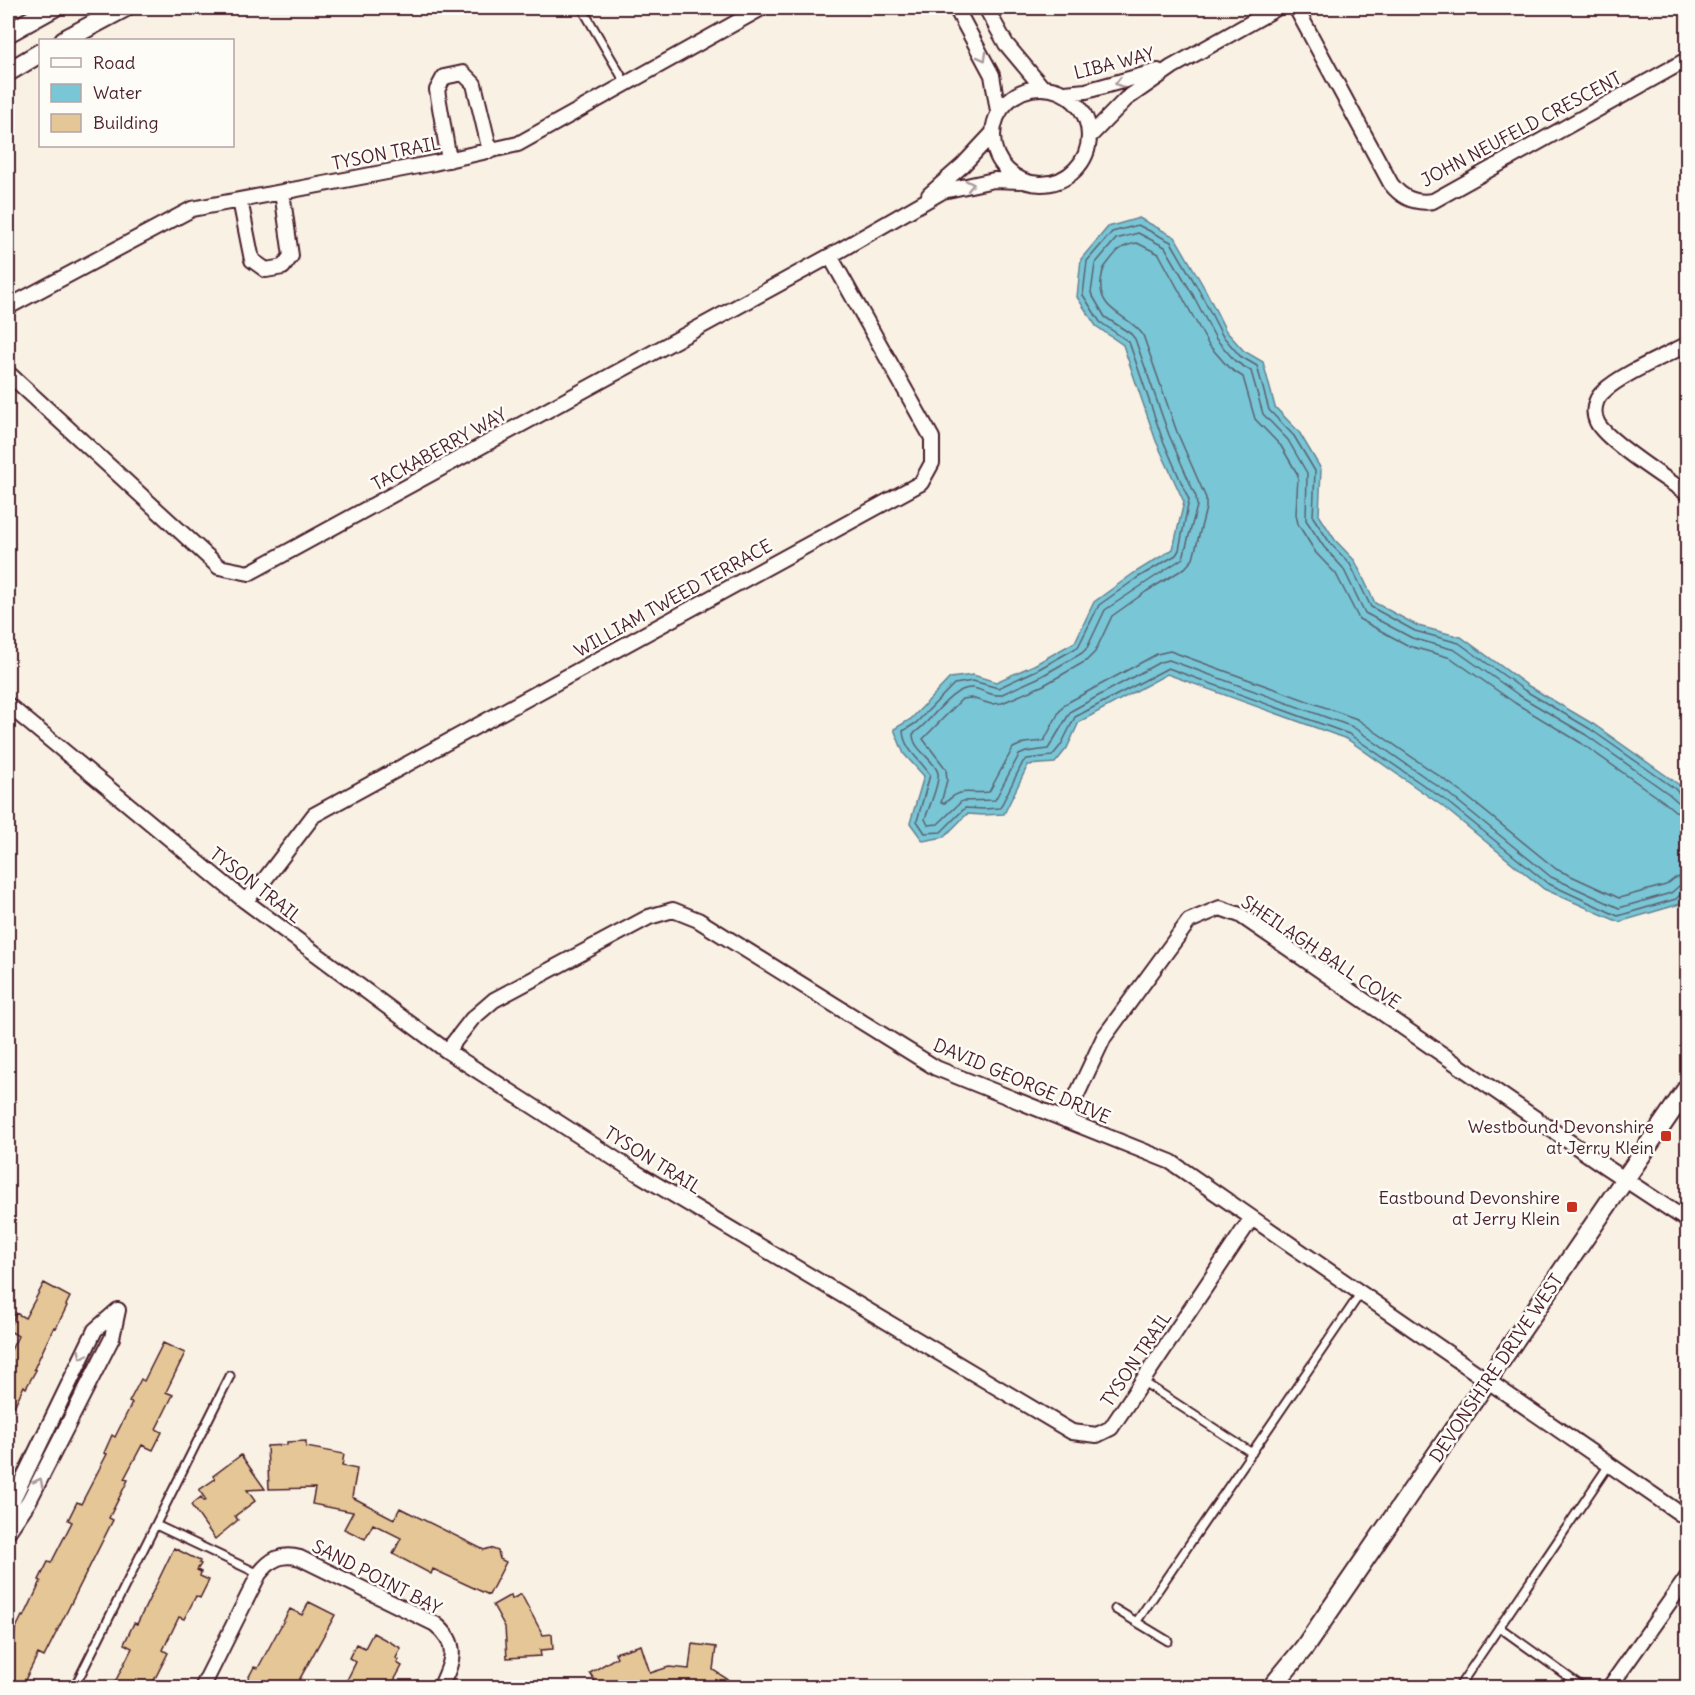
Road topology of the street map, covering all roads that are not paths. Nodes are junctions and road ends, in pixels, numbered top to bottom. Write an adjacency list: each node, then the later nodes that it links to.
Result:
1 (53, 8): 9 (street)
2 (124, 8): 10 (street)
3 (582, 8): 15 (lane)
4 (762, 8): 15 (street, TYSON TRAIL)
5 (956, 8): 18 (street, one-way to 18)
6 (986, 8): 16 (street)
7 (1277, 8): 13 (street, LIBA WAY)
8 (1296, 8): 12 (street, JOHN NEUFELD CRESCENT)
9 (8, 33)
10 (66, 39)
11 (39, 54): 14 (street)
12 (1688, 59)
13 (1172, 67): 17 (street, LIBA WAY, one-way to 17); 20 (street, LIBA WAY)
14 (8, 72)
15 (626, 84): 21 (street, TYSON TRAIL)
16 (1042, 87): 17 (street); 18 (street)
17 (1065, 93): 20 (street)
18 (998, 111): 19 (street)
19 (991, 135): 23 (street); 26 (street)
20 (1090, 136): 23 (street)
21 (490, 151): 22 (street, TYSON TRAIL); 22 (street)
22 (449, 160): 24 (street, TYSON TRAIL)
23 (1020, 181): 26 (street, one-way to 23)
24 (282, 192): 25 (street, TYSON TRAIL); 25 (street)
25 (240, 200): 28 (street, TYSON TRAIL)
26 (924, 201): 27 (street, TACKABERRY WAY)
27 (830, 256): 30 (street, TACKABERRY WAY); 33 (street, WILLIAM TWEED TERRACE)
28 (8, 308)
29 (1688, 344): 31 (street)
30 (8, 373)
31 (1688, 494)
32 (8, 705): 33 (street, TYSON TRAIL)
33 (245, 901): 34 (street, TYSON TRAIL)
34 (447, 1051): 36 (street, DAVID GEORGE DRIVE); 42 (street, TYSON TRAIL)
35 (1688, 1087): 37 (street, DEVONSHIRE DRIVE WEST)
36 (1065, 1120): 37 (street, SHEILAGH BALL COVE); 38 (street, DAVID GEORGE DRIVE)
37 (1624, 1179): 39 (street, SHEILAGH BALL COVE); 43 (street, DEVONSHIRE DRIVE WEST)
38 (1251, 1219): 40 (street, DAVID GEORGE DRIVE); 42 (street, TYSON TRAIL)
39 (1688, 1221)
40 (1360, 1293): 43 (street, DAVID GEORGE DRIVE); 44 (lane)
41 (230, 1376): 48 (lane)
42 (1142, 1381): 44 (lane)
43 (1488, 1381): 45 (street, DAVID GEORGE DRIVE); 56 (street, DEVONSHIRE DRIVE WEST)
44 (1252, 1453): 53 (lane)
45 (1609, 1465): 47 (street, DAVID GEORGE DRIVE); 54 (lane)
46 (8, 1510): 49 (street, one-way to 46)
47 (1688, 1519)
48 (156, 1525): 50 (lane); 57 (lane)
49 (8, 1532)
50 (259, 1574): 58 (street, SAND POINT BAY); 59 (street, SAND POINT BAY)
51 (1688, 1576): 64 (street)
52 (1115, 1609): 53 (lane)
53 (1137, 1621): 55 (lane)
54 (1499, 1627): 62 (lane); 63 (lane)
55 (1168, 1641)
56 (1304, 1648): 60 (street, DEVONSHIRE DRIVE WEST); 61 (street, DEVONSHIRE DRIVE WEST)
57 (74, 1688)
58 (202, 1688)
59 (440, 1688)
60 (1271, 1688)
61 (1284, 1688)
62 (1458, 1688)
63 (1584, 1688)
64 (1609, 1688)

